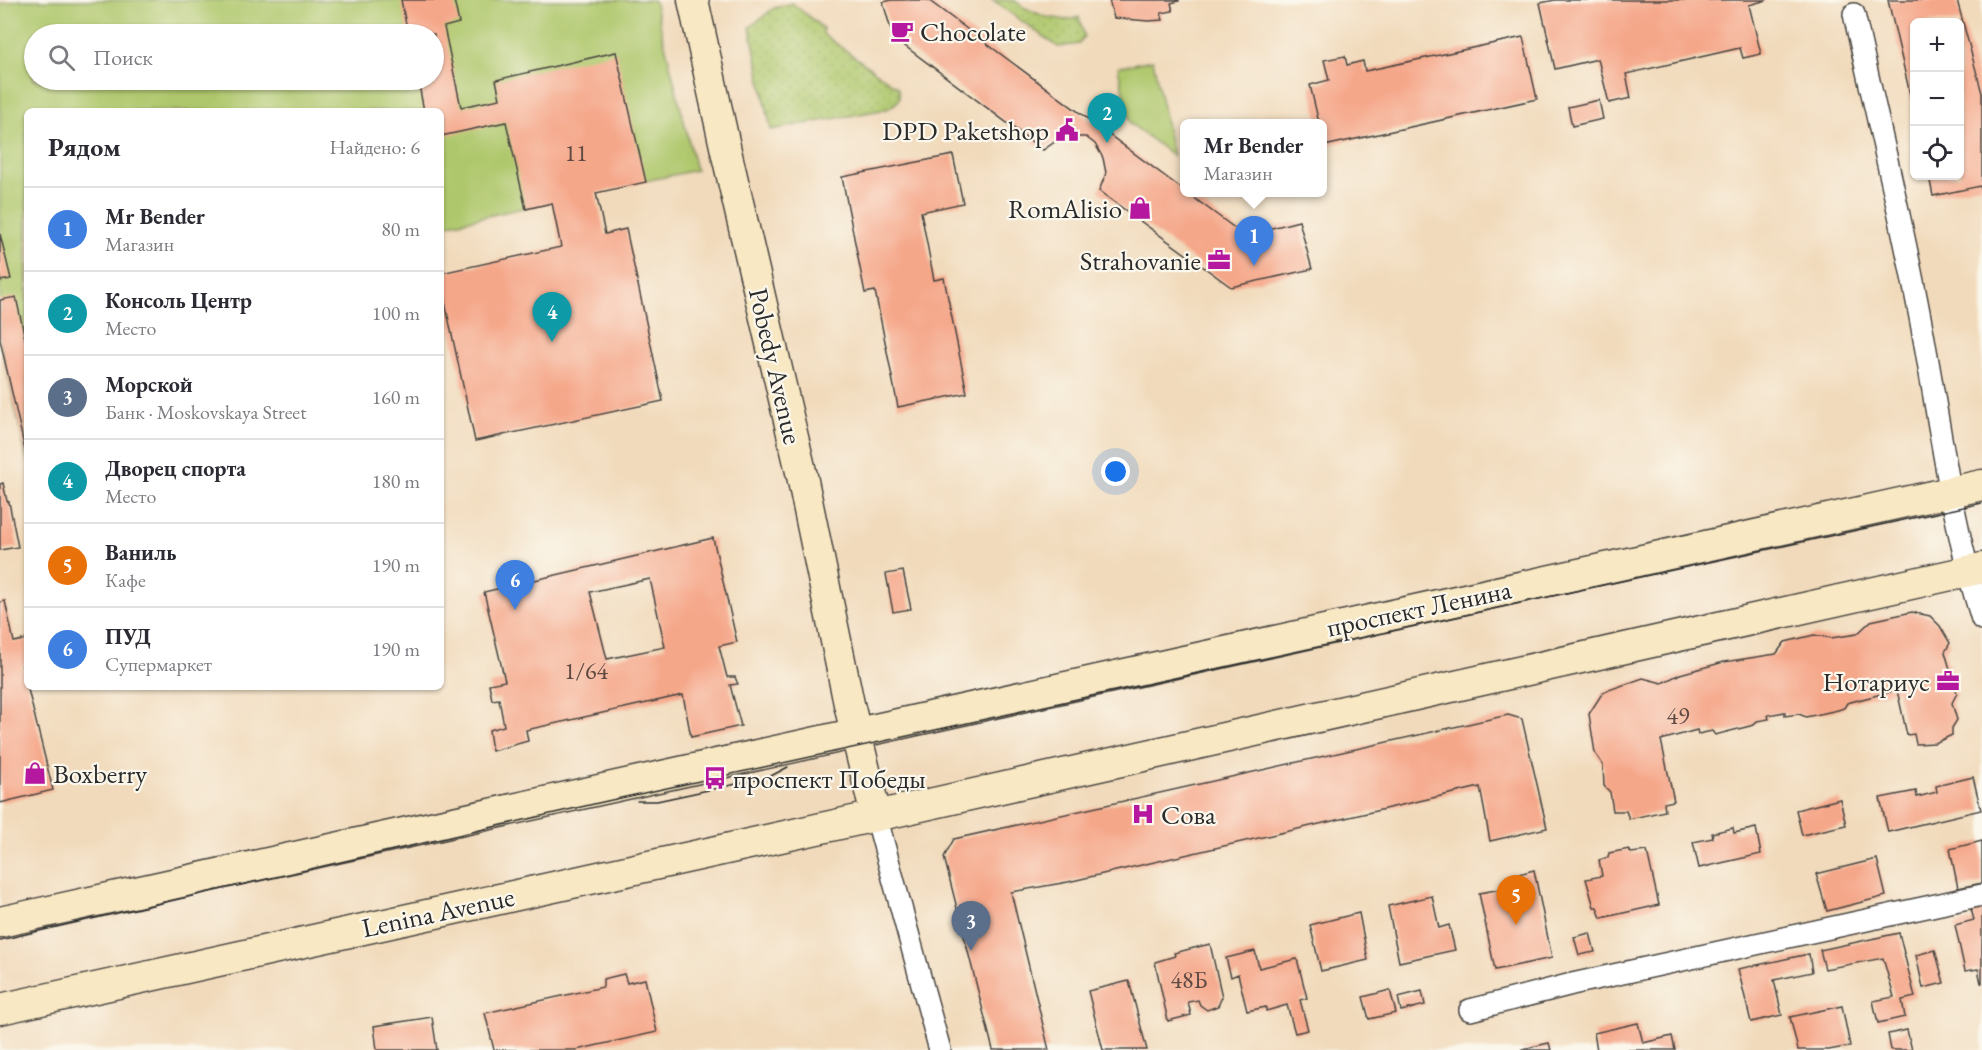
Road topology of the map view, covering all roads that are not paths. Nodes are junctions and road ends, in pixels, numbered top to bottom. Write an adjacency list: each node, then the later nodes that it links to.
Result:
1 (693, 0): 7 (street, Pobedy Avenue)
2 (1854, 14): 4 (street)
3 (1982, 485): 4 (street, проспект Ленина)
4 (1950, 492): 5 (street); 7 (street, проспект Ленина)
5 (1974, 570): 6 (street); 8 (street)
6 (1982, 620)
7 (856, 732): 8 (street, Pobedy Avenue); 10 (street)
8 (876, 816): 11 (street, Lenina Avenue); 13 (street)
9 (1982, 895): 12 (street)
10 (0, 922)
11 (0, 1009)
12 (1470, 1010)
13 (940, 1050)

